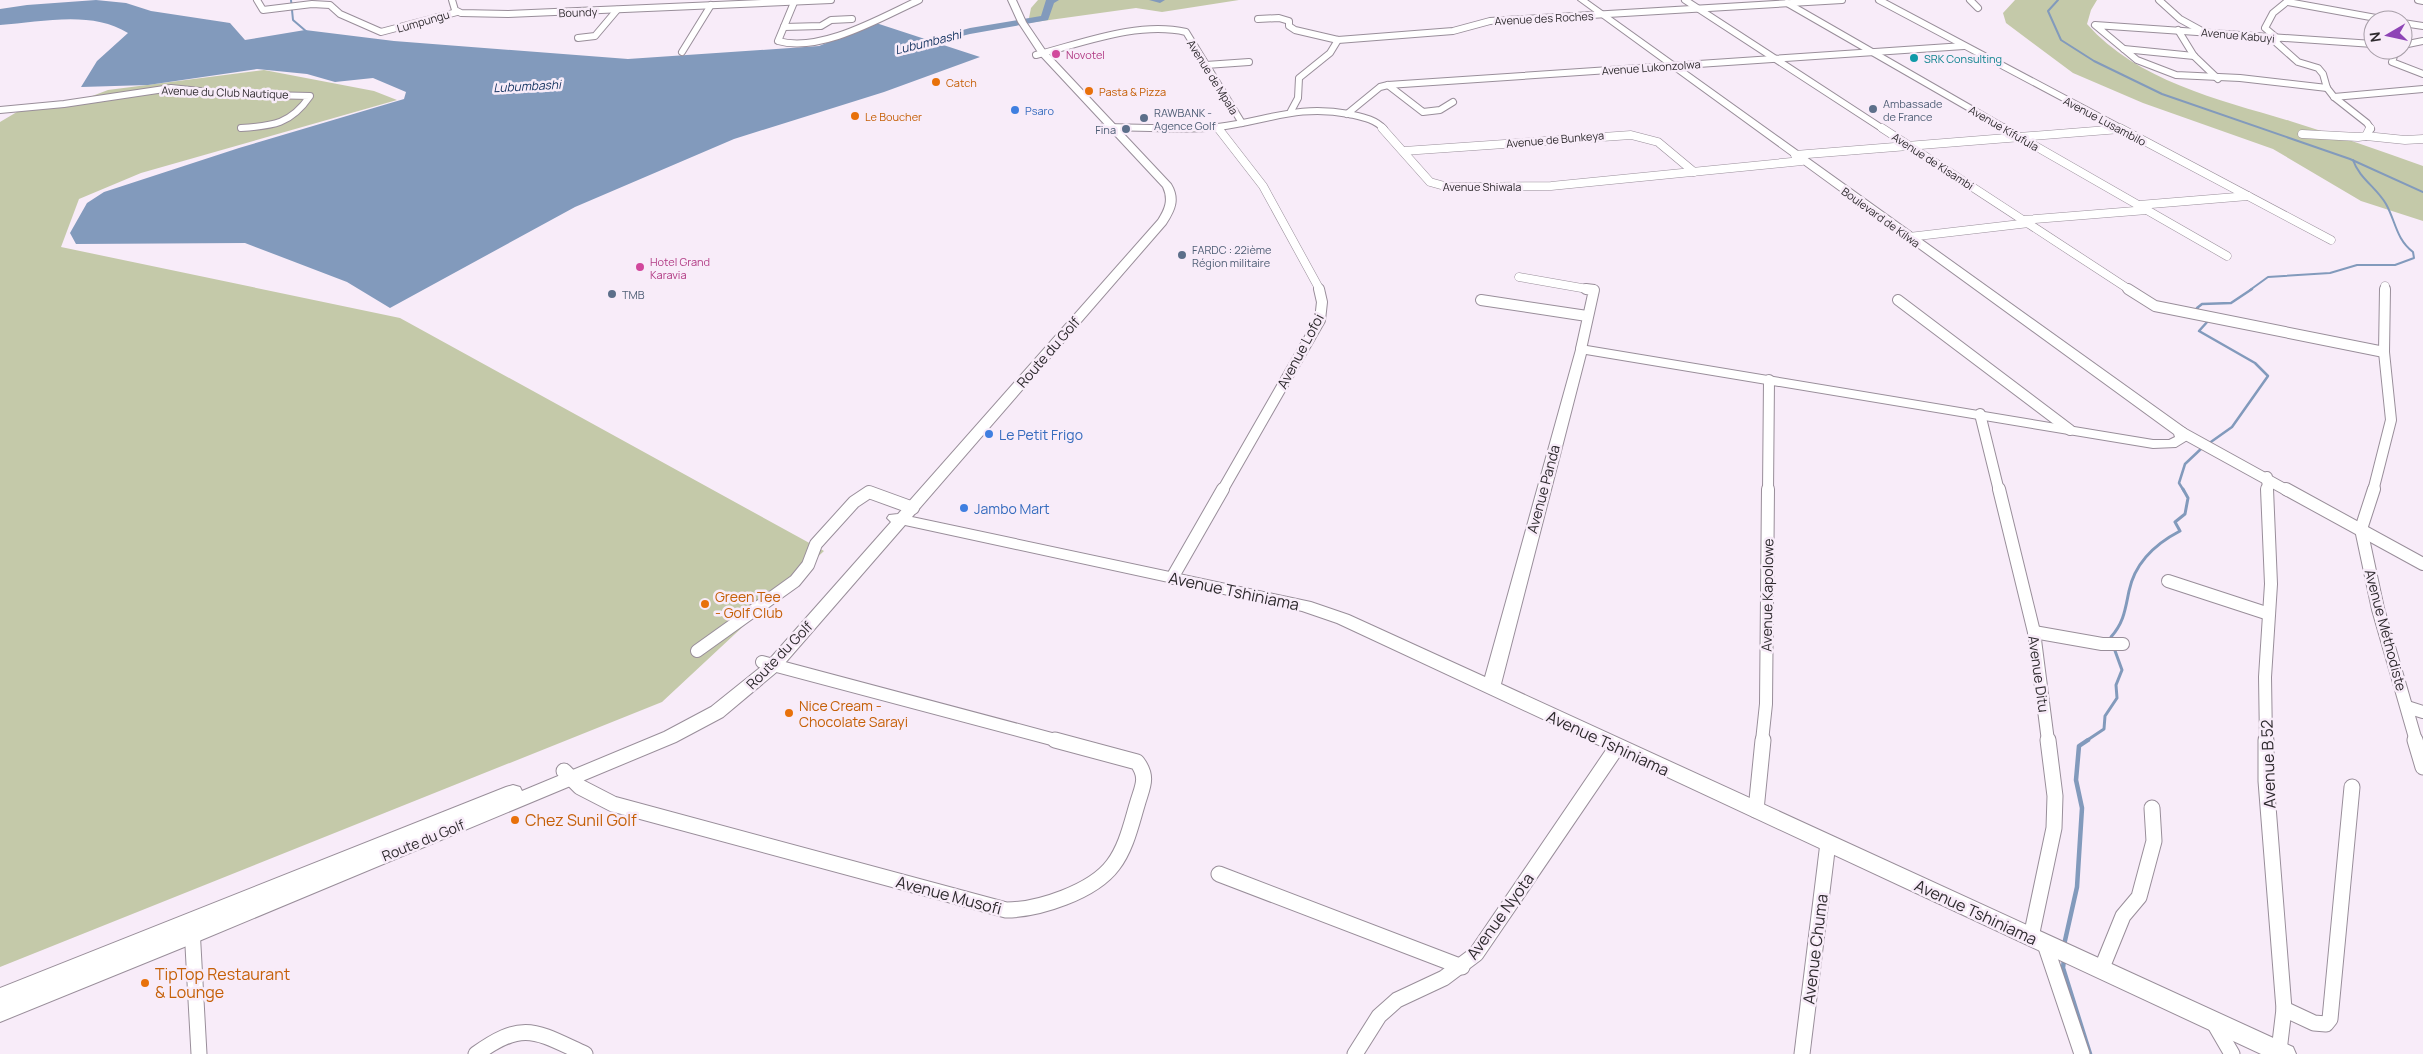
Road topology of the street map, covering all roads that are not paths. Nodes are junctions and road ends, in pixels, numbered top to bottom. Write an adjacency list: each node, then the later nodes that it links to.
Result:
1 (257, 0): 22 (street, Lumpungu)
2 (452, 0): 22 (street)
3 (831, 0): 14 (street, Boundy)
4 (920, 0): 28 (street)
5 (1004, 0): 27 (street)
6 (1012, 0): 27 (street, Route du Golf)
7 (1582, 0): 23 (street, Boulevard de Kilwa)
8 (1685, 0): 19 (street, Avenue de Kisambi)
9 (1842, 0): 17 (street, Avenue des Roches)
10 (1879, 0): 38 (street, Avenue Lusambilo)
11 (1970, 0): 20 (street)
12 (2158, 0): 30 (street)
13 (2418, 0): 16 (street)
14 (795, 1): 18 (street, Boundy); 28 (street)
15 (2288, 1): 24 (street); 33 (street)
16 (2423, 1)
17 (1785, 2): 19 (street, Avenue des Roches); 42 (street, Avenue Kifufula)
18 (711, 5): 21 (street, Boundy); 41 (street)
19 (1698, 8): 23 (street, Avenue des Roches); 45 (street, Avenue de Kisambi)
20 (1978, 8)
21 (617, 10): 22 (street, Boundy); 31 (street)
22 (457, 12)
23 (1602, 15): 34 (street, Avenue des Roches); 49 (street, Boulevard de Kilwa)
24 (2363, 15)
25 (852, 19): 28 (street)
26 (1258, 19): 34 (street, Avenue des Roches)
27 (1019, 24): 43 (street, Route du Golf)
28 (784, 27)
29 (2178, 30): 30 (street, Avenue Kabuyi); 40 (street, Avenue Kabuyi); 44 (street)
30 (2206, 33): 32 (street, Avenue Kabuyi)
31 (578, 38)
32 (2270, 38): 33 (street, Avenue Kabuyi); 53 (street)
33 (2278, 39): 36 (street, Avenue Kabuyi)
34 (1338, 40): 60 (street)
35 (2423, 41): 37 (street)
36 (2363, 43)
37 (2415, 44): 39 (street)
38 (1964, 46): 42 (street, Avenue Lukonzolwa); 66 (street, Avenue Lusambilo)
39 (2423, 46)
40 (2124, 49): 44 (street); 51 (street)
41 (682, 52)
42 (1871, 52): 45 (street, Avenue Lukonzolwa); 68 (street, Avenue Kifufula)
43 (1040, 54): 48 (street, Avenue de Mpala); 62 (street, Route du Golf)
44 (2194, 56): 51 (street)
45 (1776, 58): 49 (street, Avenue Lukonzolwa); 71 (street, Avenue de Kisambi)
46 (2393, 60): 50 (street)
47 (1249, 62): 48 (street)
48 (1206, 65): 63 (street, Avenue de Mpala)
49 (1671, 66): 52 (street, Avenue Lukonzolwa); 73 (street, Boulevard de Kilwa)
50 (2423, 74)
51 (2218, 79): 53 (street)
52 (1388, 85): 58 (street); 61 (street, Avenue Lukonzolwa)
53 (2329, 86): 57 (street)
54 (2423, 89): 56 (street)
55 (2342, 90): 56 (street)
56 (2360, 95): 57 (street)
57 (2334, 97): 69 (street)
58 (1453, 102)
59 (0, 110): 65 (street, Avenue du Club Nautique)
60 (1291, 111): 61 (street, Avenue Shiwala); 63 (street, Avenue Shiwala)
61 (1347, 114): 72 (street, Avenue Shiwala)
62 (1100, 119): 64 (street, Avenue Shiwala); 94 (street, Route du Golf)
63 (1242, 123): 64 (street, Avenue Shiwala)
64 (1216, 127): 97 (street, Avenue Lofoi)
65 (241, 128)
66 (2120, 128): 68 (street, Avenue Shiwala); 75 (street, Avenue Lusambilo)
67 (2302, 134): 69 (street)
68 (2019, 136): 71 (street, Avenue Shiwala); 76 (street, Avenue Kifufula)
69 (2366, 136): 70 (street)
70 (2423, 139)
71 (1910, 145): 73 (street, Avenue Shiwala); 78 (street, Avenue de Kisambi)
72 (1404, 151): 74 (street, Avenue de Bunkeya); 74 (street, Avenue Shiwala)
73 (1799, 158): 74 (street, Avenue Shiwala); 79 (street, Boulevard de Kilwa)
74 (1694, 172)
75 (2248, 196): 76 (street); 80 (street, Avenue Lusambilo)
76 (2139, 206): 77 (street, Avenue Kifufula)
77 (2148, 210): 78 (street); 81 (street, Avenue Kifufula)
78 (2026, 222): 79 (street); 88 (street, Avenue de Kisambi)
79 (1909, 237): 92 (street, Boulevard de Kilwa)
80 (2331, 240)
81 (2227, 256)
82 (1519, 277): 86 (street, Avenue Panda)
83 (2385, 286): 88 (street, Avenue Méthodiste)
84 (1481, 300): 86 (street)
85 (1898, 300): 91 (street)
86 (1587, 316): 87 (street, Avenue Panda)
87 (1581, 349): 89 (street); 104 (street, Avenue Panda)
88 (2384, 352): 95 (street, Avenue Méthodiste)
89 (1769, 380): 90 (street); 112 (street, Avenue Kapolowe)
90 (1980, 414): 91 (street); 100 (street, Avenue Ditu)
91 (2070, 430): 92 (street)
92 (2182, 432): 93 (street)
93 (2268, 477): 95 (street); 99 (street, Avenue B 52)
94 (903, 513): 97 (street, Avenue Tshiniama); 102 (street); 103 (street, Route du Golf)
95 (2361, 529): 96 (street); 105 (street, Avenue Méthodiste)
96 (2423, 564)
97 (1172, 578): 104 (street, Avenue Tshiniama)
98 (2168, 581): 99 (street)
99 (2269, 614): 120 (street, Avenue B 52)
100 (2034, 632): 101 (street); 116 (street, Avenue Ditu)
101 (2123, 644)
102 (697, 651)
103 (767, 664): 109 (street, Route du Golf); 109 (street, Avenue Musofi)
104 (1491, 688): 107 (street, Avenue Tshiniama)
105 (2407, 707): 106 (street); 108 (street, Avenue Méthodiste)
106 (2423, 712)
107 (1617, 747): 112 (street, Avenue Tshiniama); 117 (street, Avenue Nyota)
108 (2423, 767)
109 (567, 776): 115 (street, Route du Golf)
110 (2352, 787): 120 (street)
111 (2152, 808): 118 (street)
112 (1756, 810): 113 (street, Avenue Tshiniama)
113 (1828, 844): 116 (street, Avenue Tshiniama); 128 (street, Avenue Chuma)
114 (1219, 874): 117 (street)
115 (192, 928): 119 (street); 121 (street, Route du Golf); 124 (street)
116 (2051, 947): 118 (street, Avenue Tshiniama); 129 (street)
117 (1462, 967): 127 (street, Avenue Nyota)
118 (2101, 970): 122 (street, Avenue Tshiniama)
119 (0, 998)
120 (2284, 1009): 123 (street, Avenue B 52)
121 (0, 1012)
122 (2213, 1022): 123 (street, Avenue Tshiniama); 130 (street)
123 (2282, 1053)
124 (199, 1054)
125 (476, 1054): 126 (street)
126 (585, 1054)
127 (1355, 1054)
128 (1802, 1054)
129 (2082, 1054)
130 (2232, 1054)

